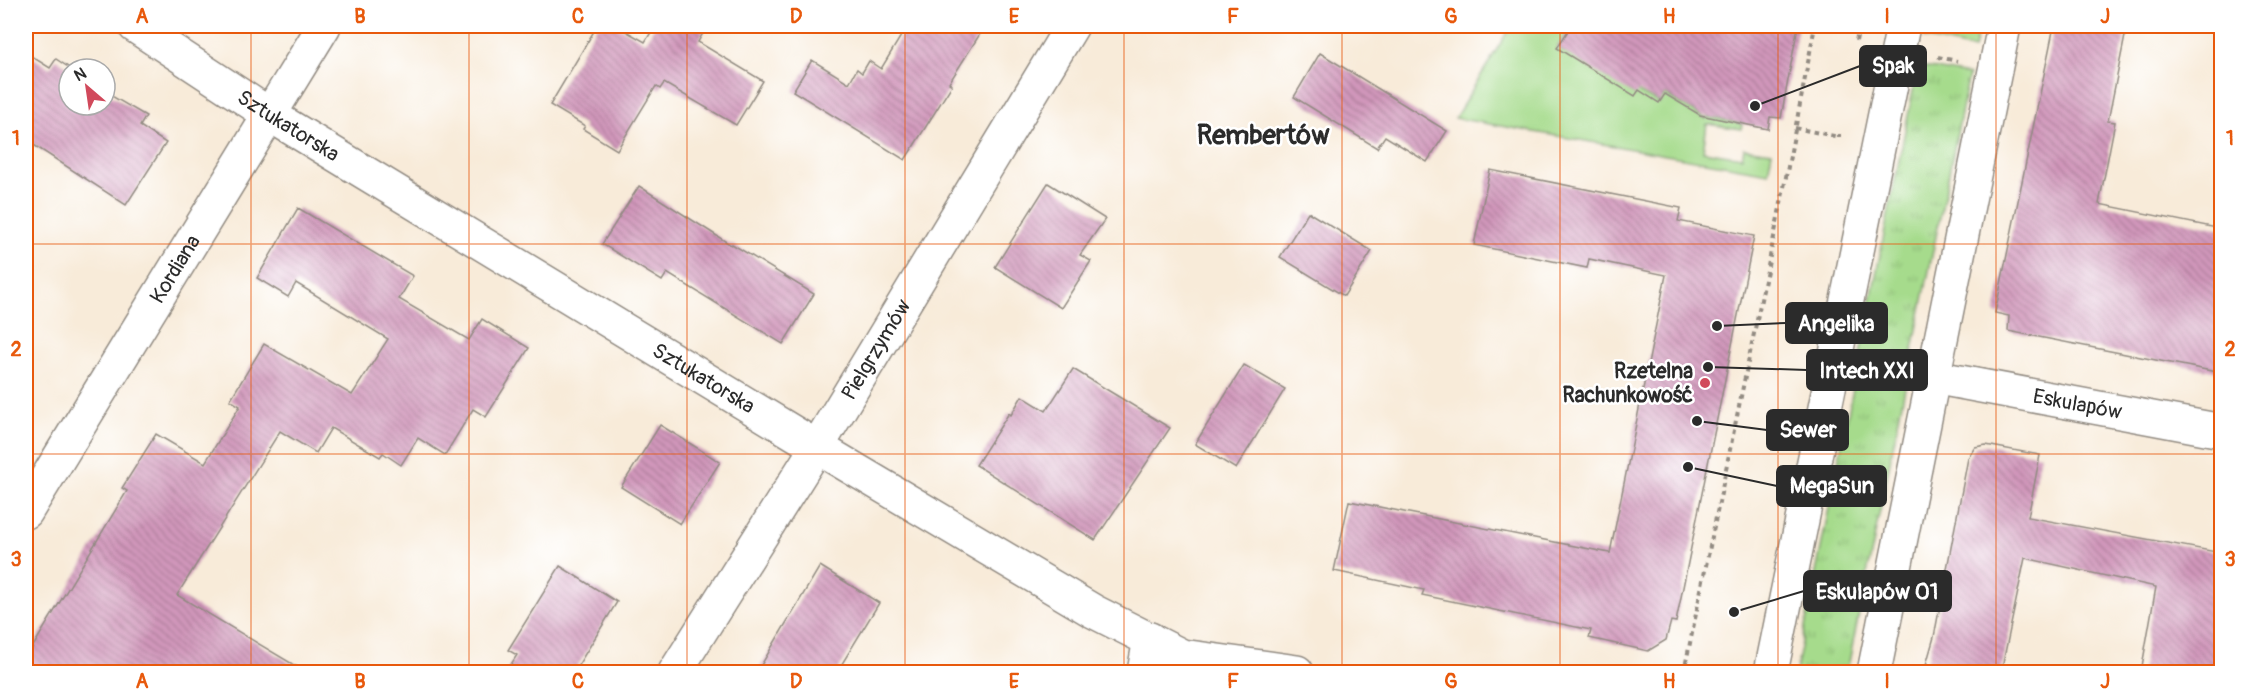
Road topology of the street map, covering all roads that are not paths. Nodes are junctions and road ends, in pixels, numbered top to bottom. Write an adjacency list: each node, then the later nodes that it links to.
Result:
1 (135, 26): 6 (street, Sztukatorska)
2 (324, 26): 6 (street, Kordiana)
3 (1072, 26): 9 (street, Pielgrzymów)
4 (1903, 26): 15 (street)
5 (2004, 26): 7 (street)
6 (270, 115): 9 (street, Sztukatorska); 10 (street, Kordiana)
7 (1933, 377): 8 (street, Eskulapów); 16 (street)
8 (2222, 431)
9 (817, 447): 11 (street, Sztukatorska); 12 (street, Pielgrzymów)
10 (26, 512)
11 (1150, 639): 13 (street); 14 (street, Sztukatorska)
12 (675, 672)
13 (1144, 672)
14 (1297, 672)
15 (1771, 672)
16 (1874, 672)

